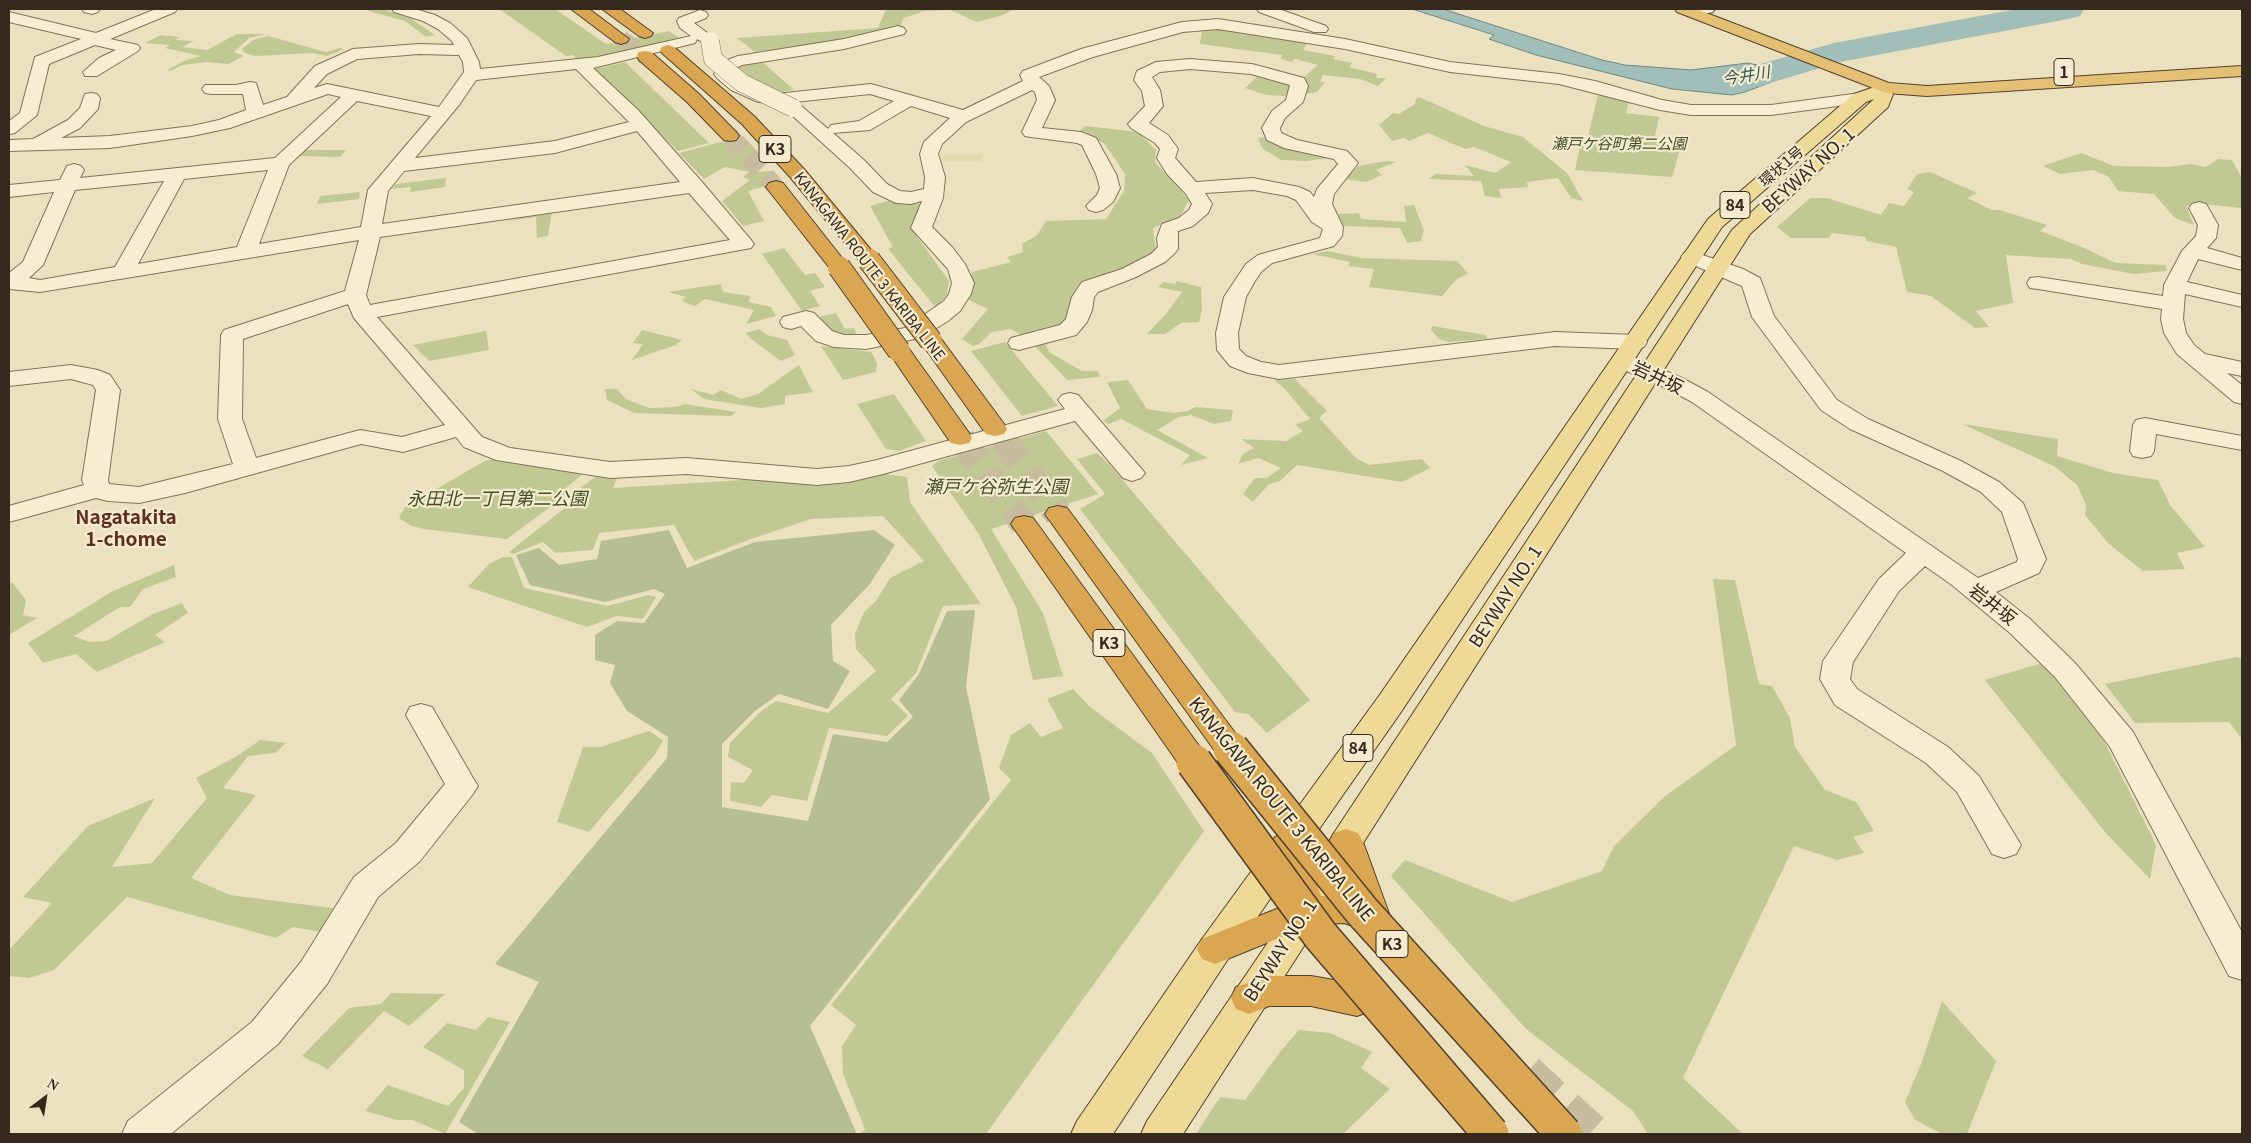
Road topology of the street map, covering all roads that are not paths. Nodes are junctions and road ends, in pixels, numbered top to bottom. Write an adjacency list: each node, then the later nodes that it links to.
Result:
1 (169, 9): 11 (street)
2 (400, 9): 15 (street)
3 (579, 9): 12 (highway)
4 (610, 9): 10 (highway)
5 (1266, 9): 14 (street)
6 (1694, 10): 24 (highway, 1)
7 (700, 15): 49 (street, bridge)
8 (9, 17): 11 (street)
9 (898, 31): 30 (street)
10 (645, 33)
11 (96, 39): 20 (street); 35 (street)
12 (622, 39)
13 (690, 40): 19 (street)
14 (1363, 48): 23 (street); 28 (street)
15 (465, 50): 22 (street); 29 (street)
16 (668, 50): 73 (highway, KANAGAWA ROUTE 3 KARIBA LINE / K3, bridge)
17 (644, 56): 37 (highway)
18 (2242, 62): 24 (highway, 1)
19 (581, 65): 22 (street); 34 (street)
20 (91, 72)
21 (2242, 72): 24 (highway, 1)
22 (470, 75): 31 (street)
23 (1033, 83): 33 (street); 50 (street)
24 (1886, 88): 28 (main road, 環状1号 / 84); 58 (main road, BEYWAY NO. 1 / 84)
25 (211, 89): 32 (street)
26 (353, 95): 29 (street); 31 (street); 41 (street)
27 (92, 98): 38 (street)
28 (1860, 98): 56 (main road, 環状1号 / 84)
29 (294, 99): 32 (street)
30 (910, 99): 33 (street); 36 (street)
31 (442, 113): 42 (street)
32 (256, 114): 39 (street)
33 (964, 116): 49 (street)
34 (640, 125): 42 (street); 45 (street)
35 (9, 129)
36 (837, 129)
37 (730, 136)
38 (32, 144): 39 (street); 40 (street)
39 (86, 144): 44 (street)
40 (9, 145)
41 (280, 163): 43 (street); 55 (street)
42 (399, 166): 53 (street)
43 (178, 173): 44 (street); 59 (street)
44 (68, 184): 48 (street); 60 (street)
45 (695, 186): 53 (street); 64 (street)
46 (776, 187): 74 (highway, KANAGAWA ROUTE 3 KARIBA LINE / K3, bridge)
47 (1191, 188): 52 (street); 52 (street); 66 (street)
48 (9, 191)
49 (933, 193): 65 (street)
50 (1096, 206)
51 (2199, 208): 54 (street)
52 (1333, 227): 67 (street)
53 (370, 232): 55 (street); 64 (street)
54 (2192, 251): 57 (street); 62 (street)
55 (246, 252): 59 (street)
56 (1691, 257): 58 (street); 67 (main road, 環状1号 / 84)
57 (2242, 264)
58 (1718, 267): 67 (main road, BEYWAY NO. 1 / 84); 84 (street)
59 (122, 273): 60 (street)
60 (9, 283)
61 (2038, 283): 62 (street)
62 (2174, 294): 63 (street); 68 (street)
63 (2242, 301)
64 (358, 304): 72 (street); 77 (street)
65 (792, 322)
66 (1019, 343)
67 (1636, 358): 83 (street, 岩井坂); 86 (main road, BEYWAY NO. 1 / 84); 87 (main road, BEYWAY NO. 1 / 84)
68 (2198, 360): 69 (street); 71 (street)
69 (2242, 368)
70 (9, 379): 79 (street)
71 (2242, 398)
72 (460, 428): 77 (street); 78 (street)
73 (995, 429)
74 (960, 438)
75 (2242, 443): 76 (street)
76 (2142, 451)
77 (247, 469): 79 (street)
78 (1132, 473)
79 (98, 489): 80 (street)
80 (9, 514)
81 (1058, 514): 101 (highway, KANAGAWA ROUTE 3 KARIBA LINE / K3, bridge)
82 (1024, 524): 100 (highway, KANAGAWA ROUTE 3 KARIBA LINE / K3, bridge)
83 (1923, 552): 84 (street, 岩井坂); 88 (street)
84 (1975, 590): 92 (street, 岩井坂)
85 (421, 716): 97 (street)
86 (1346, 842): 89 (main road, BEYWAY NO. 1 / 84); 90 (highway)
87 (1286, 846): 89 (highway); 91 (main road, BEYWAY NO. 1 / 84)
88 (2004, 846)
89 (1308, 911): 90 (highway); 91 (highway); 93 (main road, BEYWAY NO. 1 / 84); 94 (highway)
90 (1377, 919): 95 (highway)
91 (1215, 949): 98 (main road, BEYWAY NO. 1 / 84)
92 (2242, 965)
93 (1249, 998): 94 (highway); 99 (main road, BEYWAY NO. 1 / 84)
94 (1357, 1000): 96 (highway)
95 (1496, 1044)
96 (1430, 1081)
97 (142, 1134)
98 (1091, 1134)
99 (1161, 1134)
100 (1491, 1134)
101 (1564, 1134)

